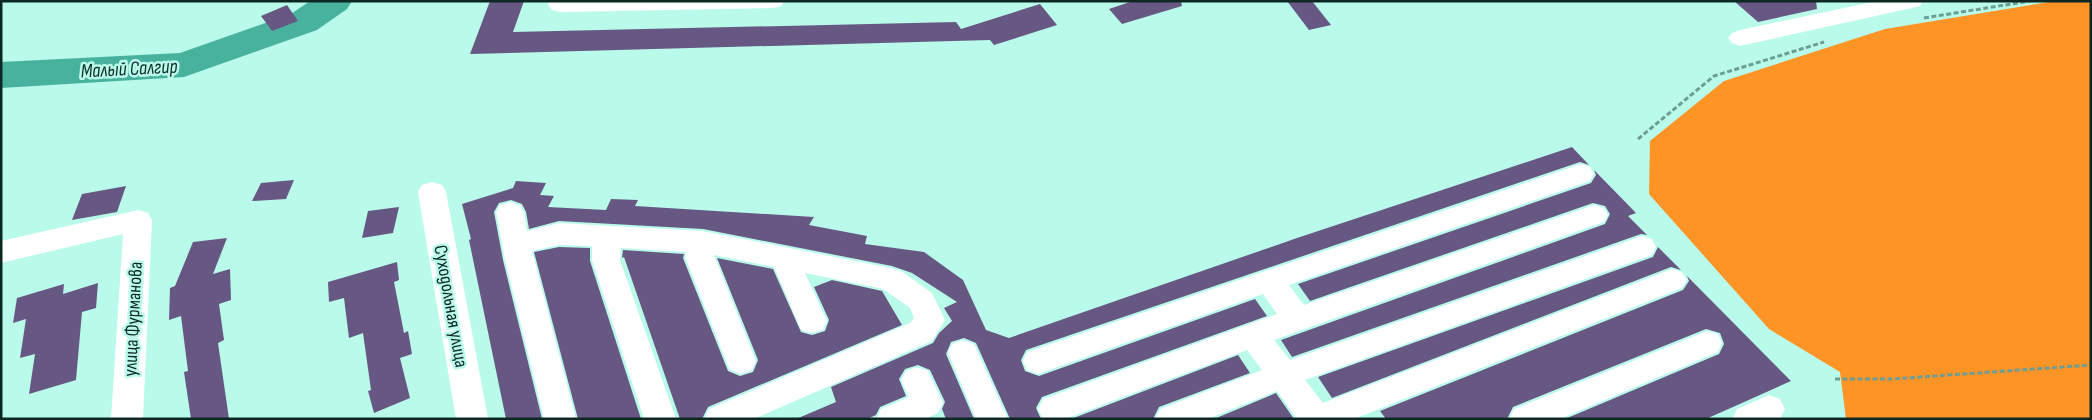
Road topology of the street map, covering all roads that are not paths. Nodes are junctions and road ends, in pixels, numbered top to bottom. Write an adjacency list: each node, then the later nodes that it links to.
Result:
1 (561, 1): 2 (street)
2 (773, 1)
3 (1914, 10): 4 (street)
4 (1740, 38)
5 (1581, 174): 15 (street)
6 (432, 192): 29 (street, Суходольная улица)
7 (510, 212): 11 (street)
8 (1594, 215): 17 (street)
9 (607, 237): 10 (street); 11 (street); 31 (street)
10 (703, 242): 14 (street); 23 (street)
11 (516, 244): 30 (street)
12 (1642, 247): 24 (street)
13 (1, 252): 28 (street, улица Фурманова)
14 (784, 258): 18 (street); 32 (street)
15 (1269, 280): 17 (street); 22 (street)
16 (1672, 280): 27 (street)
17 (1297, 320): 19 (street)
18 (812, 321)
19 (1253, 335): 24 (street); 26 (street)
20 (1707, 343): 36 (street)
21 (963, 353): 34 (street)
22 (1038, 361)
23 (741, 362)
24 (1284, 375): 27 (street); 35 (street)
25 (926, 401): 33 (street)
26 (1054, 409)
27 (1333, 416)
28 (127, 419)
29 (472, 419)
30 (560, 419)
31 (660, 419)
32 (720, 419)
33 (892, 419)
34 (992, 419)
35 (1171, 419)
36 (1525, 419)

